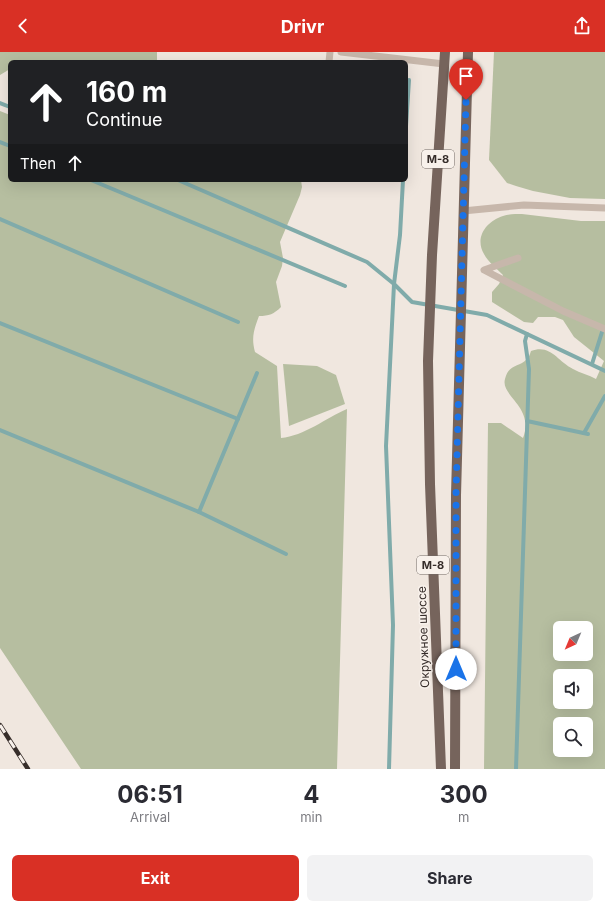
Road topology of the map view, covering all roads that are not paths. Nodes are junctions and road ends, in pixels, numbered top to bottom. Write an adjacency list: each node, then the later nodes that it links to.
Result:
1 (341, 52): 4 (lane)
2 (445, 52): 4 (main road, М-8)
3 (468, 52): 6 (main road, М-8)
4 (444, 64): 9 (main road, Окружное шоссе / М-8)
5 (605, 208): 6 (lane)
6 (463, 211): 10 (main road, М-8)
7 (518, 258): 8 (lane)
8 (605, 329)
9 (441, 769)
10 (455, 769)

